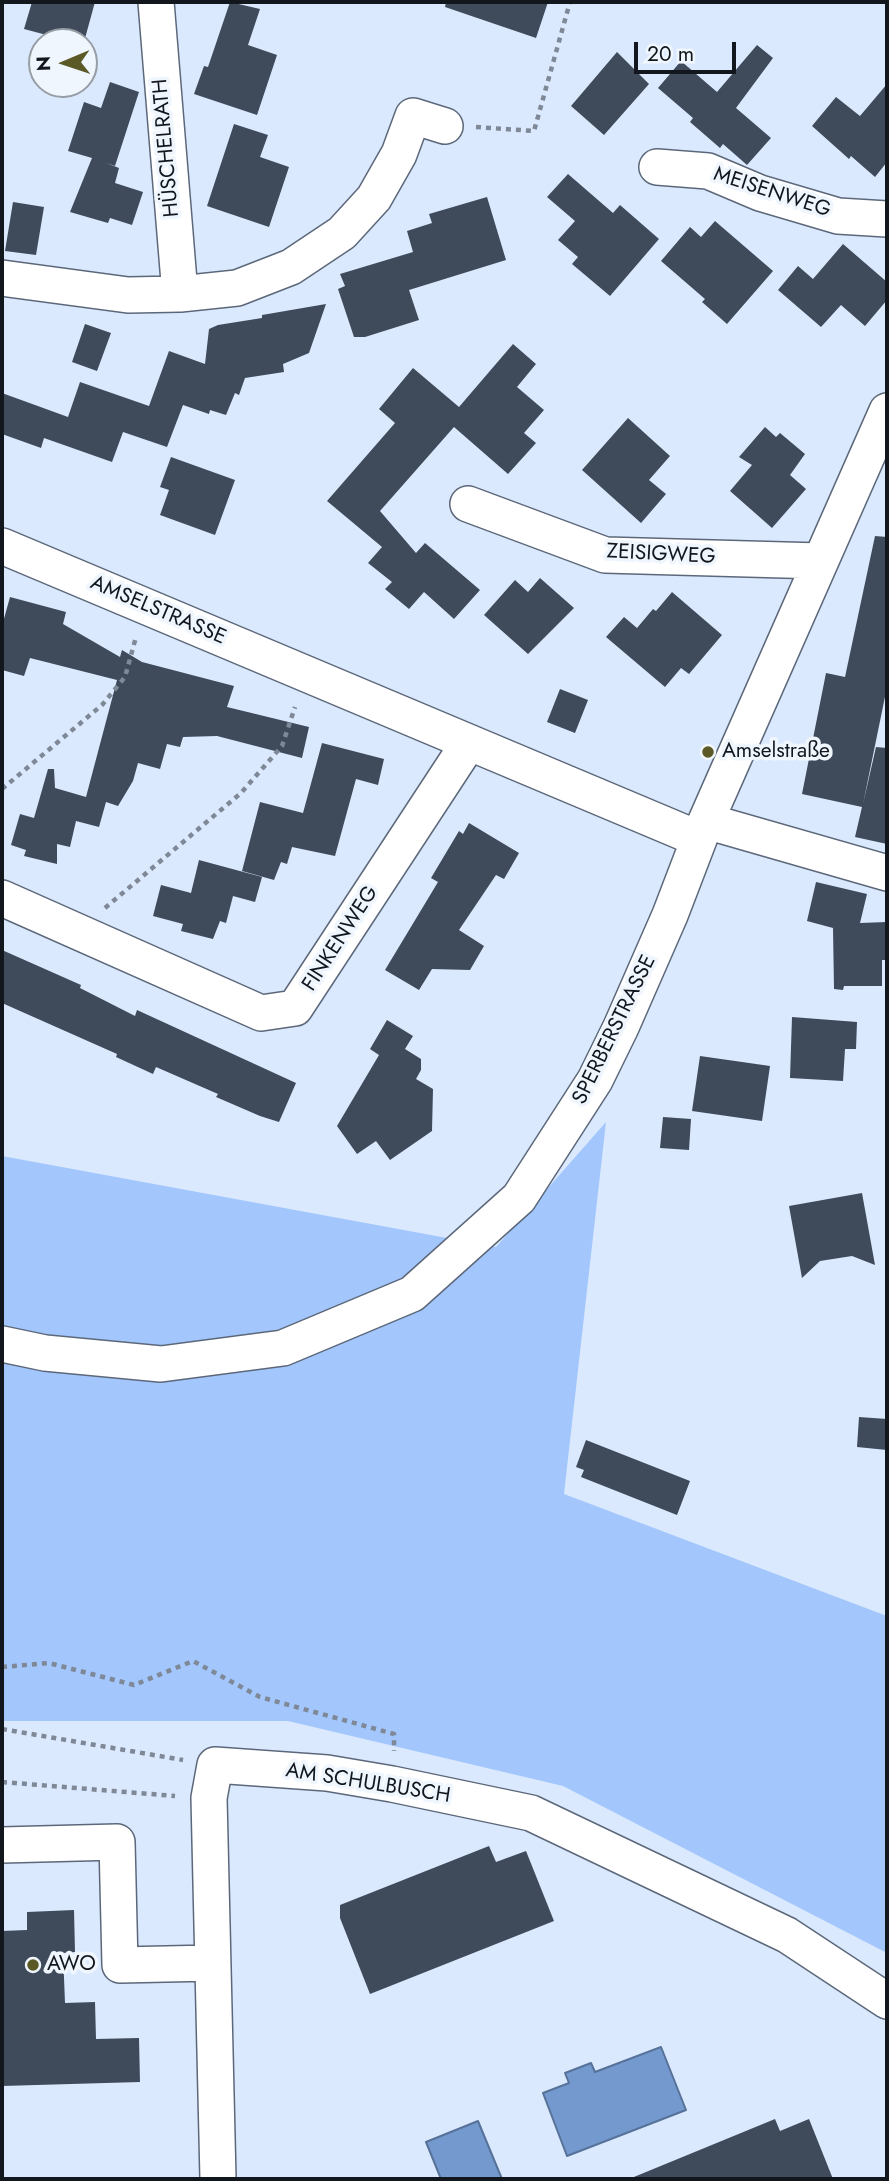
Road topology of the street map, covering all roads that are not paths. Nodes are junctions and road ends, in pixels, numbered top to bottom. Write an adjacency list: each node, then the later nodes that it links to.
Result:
1 (156, 2): 6 (street, HÜSCHELRATH)
2 (445, 126): 6 (street)
3 (657, 167): 4 (street, MEISENWEG)
4 (887, 219)
5 (2, 278): 6 (street)
6 (180, 294)
7 (887, 411): 10 (street, SPERBERSTRASSE)
8 (468, 504): 10 (street, ZEISIGWEG)
9 (3, 547): 11 (street, AMSELSTRASSE)
10 (820, 561): 12 (street, SPERBERSTRASSE)
11 (468, 744): 12 (street, AMSELSTRASSE); 14 (street, FINKENWEG)
12 (703, 830): 13 (street, AMSELSTRASSE); 15 (street, SPERBERSTRASSE)
13 (887, 873)
14 (2, 898)
15 (2, 1344)
16 (2, 1845): 17 (street)
17 (212, 1963): 18 (street, AM SCHULBUSCH); 19 (street)
18 (887, 2001)
19 (218, 2179)

